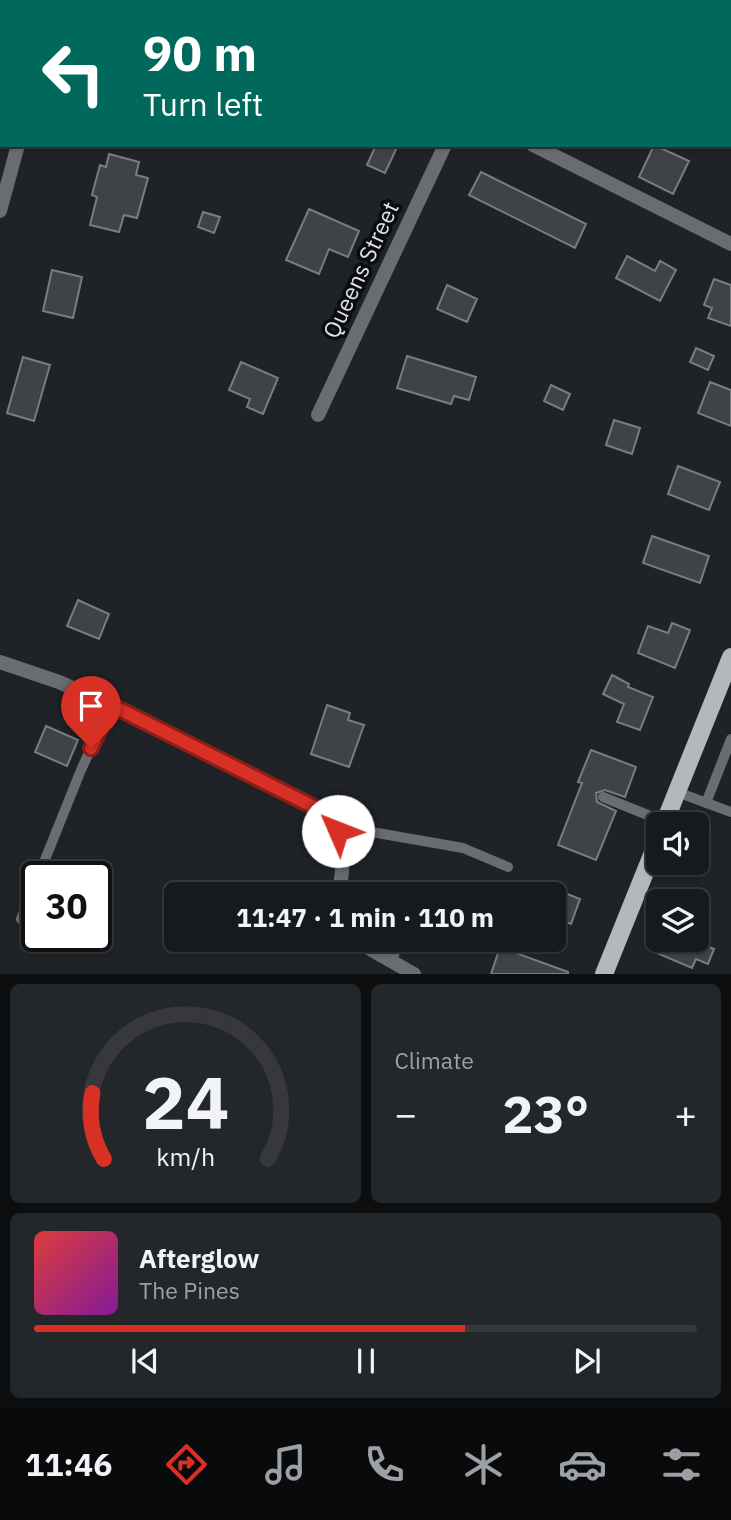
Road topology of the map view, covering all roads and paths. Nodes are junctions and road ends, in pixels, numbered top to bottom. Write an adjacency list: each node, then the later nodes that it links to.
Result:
1 (17, 147): 4 (street)
2 (444, 147): 6 (street, Queens Street)
3 (537, 147): 5 (street)
4 (0, 211)
5 (731, 244)
6 (318, 415)
7 (731, 657): 11 (main road)
8 (0, 662): 9 (street)
9 (111, 705): 17 (street); 18 (lane)
10 (731, 739): 13 (lane)
11 (677, 792): 13 (lane); 14 (main road)
12 (603, 797): 16 (lane)
13 (706, 803): 15 (lane)
14 (669, 812)
15 (731, 812)
16 (646, 815)
17 (338, 831): 19 (lane); 21 (street)
18 (44, 861)
19 (508, 867)
20 (646, 869): 26 (main road)
21 (340, 882)
22 (375, 952): 24 (street)
23 (395, 952): 24 (lane)
24 (391, 961): 25 (street)
25 (414, 974)
26 (604, 974)

